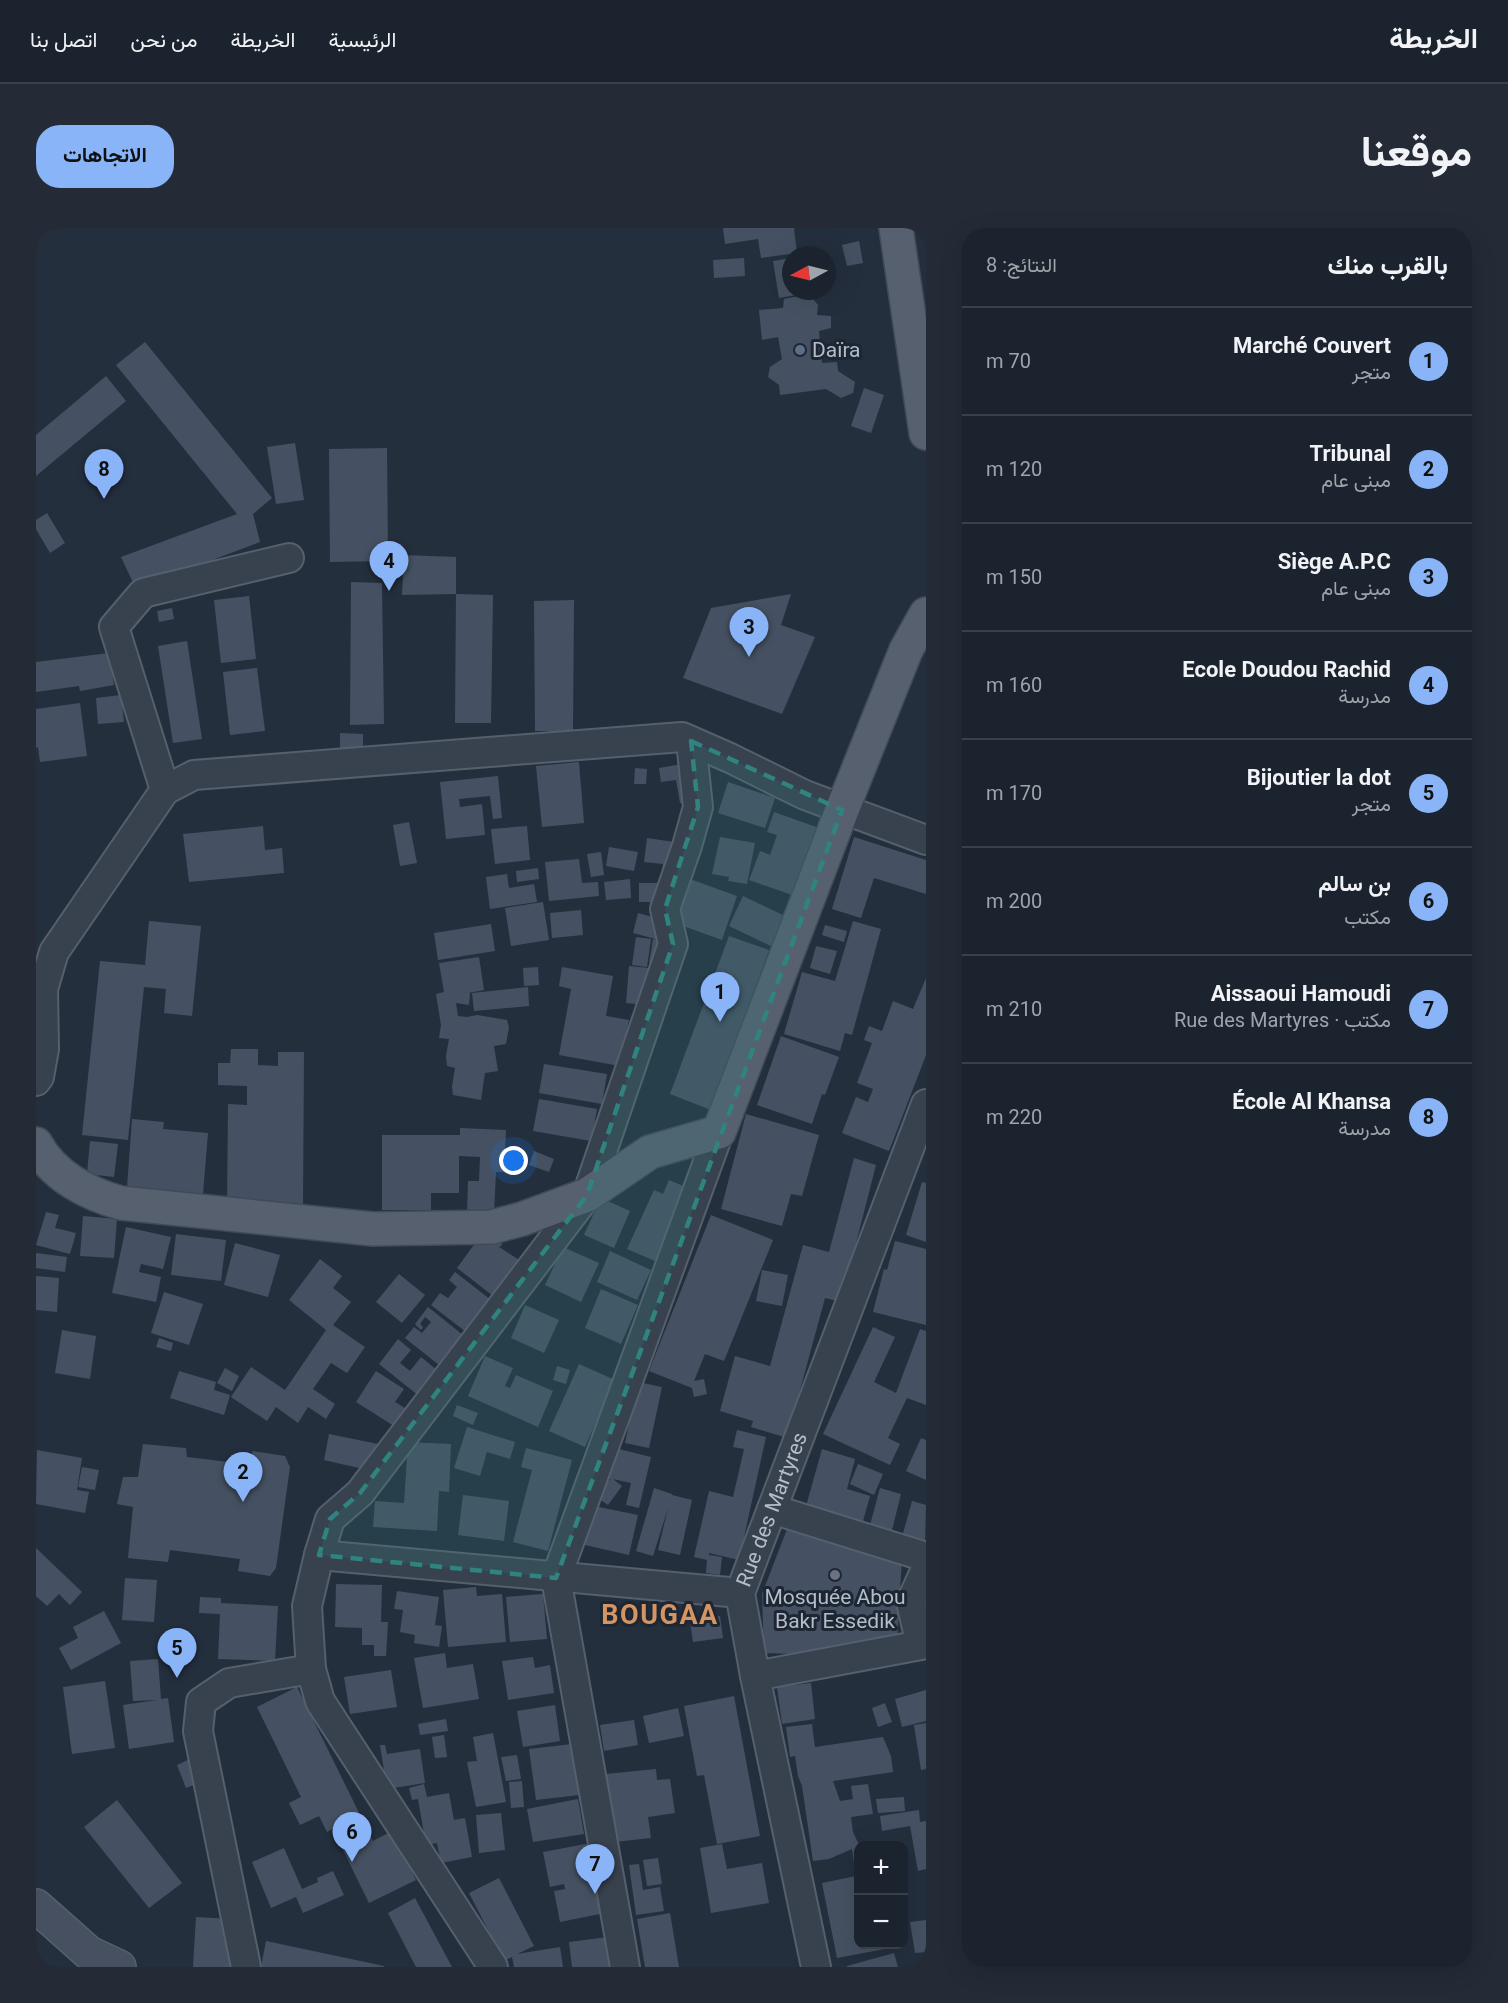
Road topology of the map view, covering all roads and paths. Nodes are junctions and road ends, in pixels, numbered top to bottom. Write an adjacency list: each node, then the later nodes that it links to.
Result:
1 (896, 228): 2 (main road)
2 (926, 433)
3 (290, 558): 7 (street)
4 (926, 615): 5 (main road)
5 (916, 649): 8 (main road)
6 (691, 741): 7 (street); 8 (street); 14 (street)
7 (165, 790): 10 (street)
8 (842, 810): 9 (street); 12 (main road)
9 (926, 840)
10 (36, 1081)
11 (926, 1104): 15 (street, Rue des Martyres)
12 (719, 1132): 14 (main road); 19 (street)
13 (36, 1144): 14 (main road)
14 (587, 1195): 16 (street)
15 (772, 1509): 17 (street); 20 (street, Rue des Martyres)
16 (319, 1555): 19 (street); 22 (street)
17 (926, 1557)
18 (926, 1569): 21 (street)
19 (556, 1578): 20 (street); 28 (street)
20 (740, 1593): 23 (street, Rue des Martyres)
21 (924, 1647): 23 (street)
22 (311, 1670): 26 (street); 27 (street)
23 (755, 1676): 29 (street, Rue des Martyres)
24 (36, 1906): 25 (street)
25 (119, 1967)
26 (246, 1967)
27 (493, 1967)
28 (625, 1967)
29 (816, 1967)

